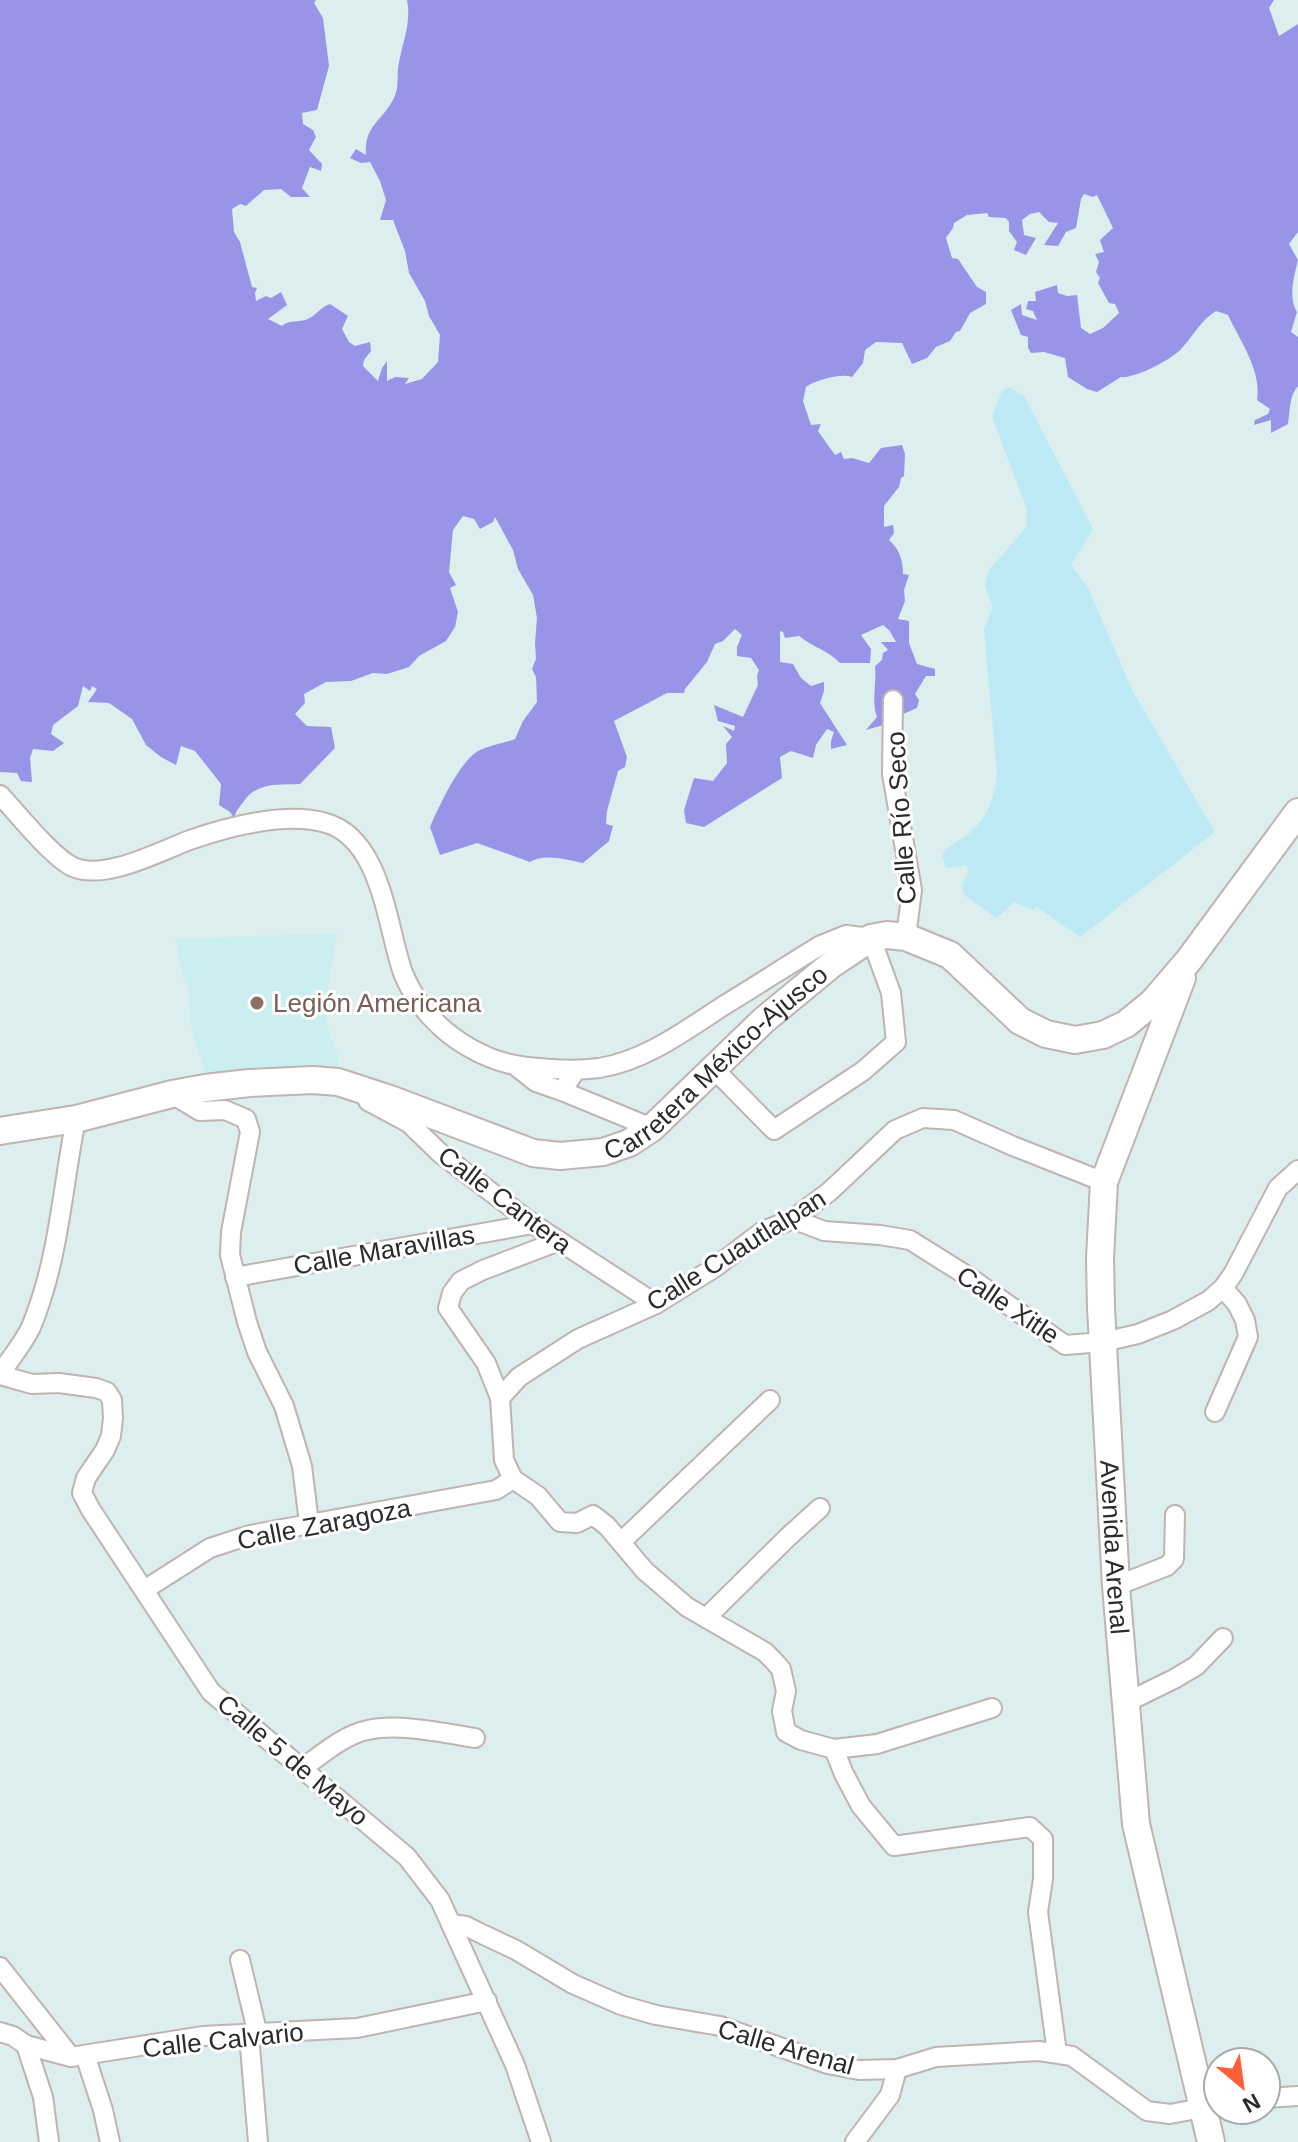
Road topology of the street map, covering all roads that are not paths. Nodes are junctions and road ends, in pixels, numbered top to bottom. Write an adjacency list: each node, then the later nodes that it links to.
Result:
1 (893, 700): 4 (street, Calle Río Seco)
2 (0, 795): 7 (street)
3 (1298, 812): 6 (main road)
4 (906, 937): 5 (main road); 6 (main road)
5 (871, 938): 8 (main road, Carretera México-Ajusco); 8 (street, Calle Río Seco); 9 (street)
6 (1189, 960): 17 (main road, Avenida Arenal)
7 (517, 1067): 9 (street); 11 (street)
8 (713, 1068): 14 (main road, Carretera México-Ajusco)
9 (576, 1070): 11 (street)
10 (360, 1089): 12 (main road, Carretera México-Ajusco); 14 (main road, Carretera México-Ajusco); 19 (street, Calle Cantera)
11 (562, 1091): 14 (street)
12 (172, 1094): 13 (main road, Carretera México-Ajusco); 21 (street)
13 (76, 1119): 15 (main road, Carretera México-Ajusco); 25 (street)
14 (652, 1128)
15 (0, 1131)
16 (1298, 1170): 22 (street, Calle Xitle)
17 (1104, 1182): 18 (street, Calle Cuautlalpan); 24 (main road, Avenida Arenal)
18 (793, 1219): 23 (street, Calle Cuautlalpan); 24 (street, Calle Xitle)
19 (533, 1224): 20 (street, Calle Cantera); 21 (street, Calle Maravillas)
20 (559, 1241): 23 (street, Calle Cantera); 26 (street)
21 (235, 1277): 32 (street)
22 (1223, 1288): 24 (street, Calle Xitle); 28 (street)
23 (656, 1304): 26 (street, Calle Cuautlalpan)
24 (1103, 1342): 34 (main road, Avenida Arenal)
25 (0, 1375): 35 (street, Calle 5 de Mayo)
26 (500, 1398): 29 (street)
27 (770, 1400): 33 (street)
28 (1215, 1412)
29 (513, 1479): 32 (street, Calle Zaragoza); 33 (street)
30 (820, 1508): 36 (street)
31 (1175, 1515): 34 (street)
32 (309, 1523): 35 (street, Calle Zaragoza)
33 (621, 1542): 36 (street)
34 (1116, 1586): 38 (main road, Avenida Arenal)
35 (144, 1590): 42 (street, Calle 5 de Mayo)
36 (706, 1618): 41 (street)
37 (1223, 1638): 38 (street)
38 (1125, 1703): 53 (main road, Avenida Arenal)
39 (992, 1708): 41 (street)
40 (475, 1738): 42 (street)
41 (834, 1749): 50 (street)
42 (303, 1768): 43 (street, Calle 5 de Mayo)
43 (451, 1924): 46 (street, Calle 5 de Mayo); 52 (street, Calle Arenal)
44 (240, 1960): 48 (street)
45 (0, 1967): 51 (street)
46 (487, 2001): 48 (street, Calle Calvario); 58 (street, Calle 5 de Mayo)
47 (0, 2032): 49 (street)
48 (254, 2035): 51 (street, Calle Calvario); 57 (street)
49 (26, 2045): 51 (street); 55 (street)
50 (1057, 2053): 52 (street, Calle Arenal); 54 (street, Calle Arenal)
51 (78, 2056): 56 (street)
52 (897, 2069): 59 (street)
53 (1202, 2076)
54 (1202, 2108)
55 (49, 2142)
56 (110, 2142)
57 (258, 2142)
58 (541, 2142)
59 (855, 2142)

